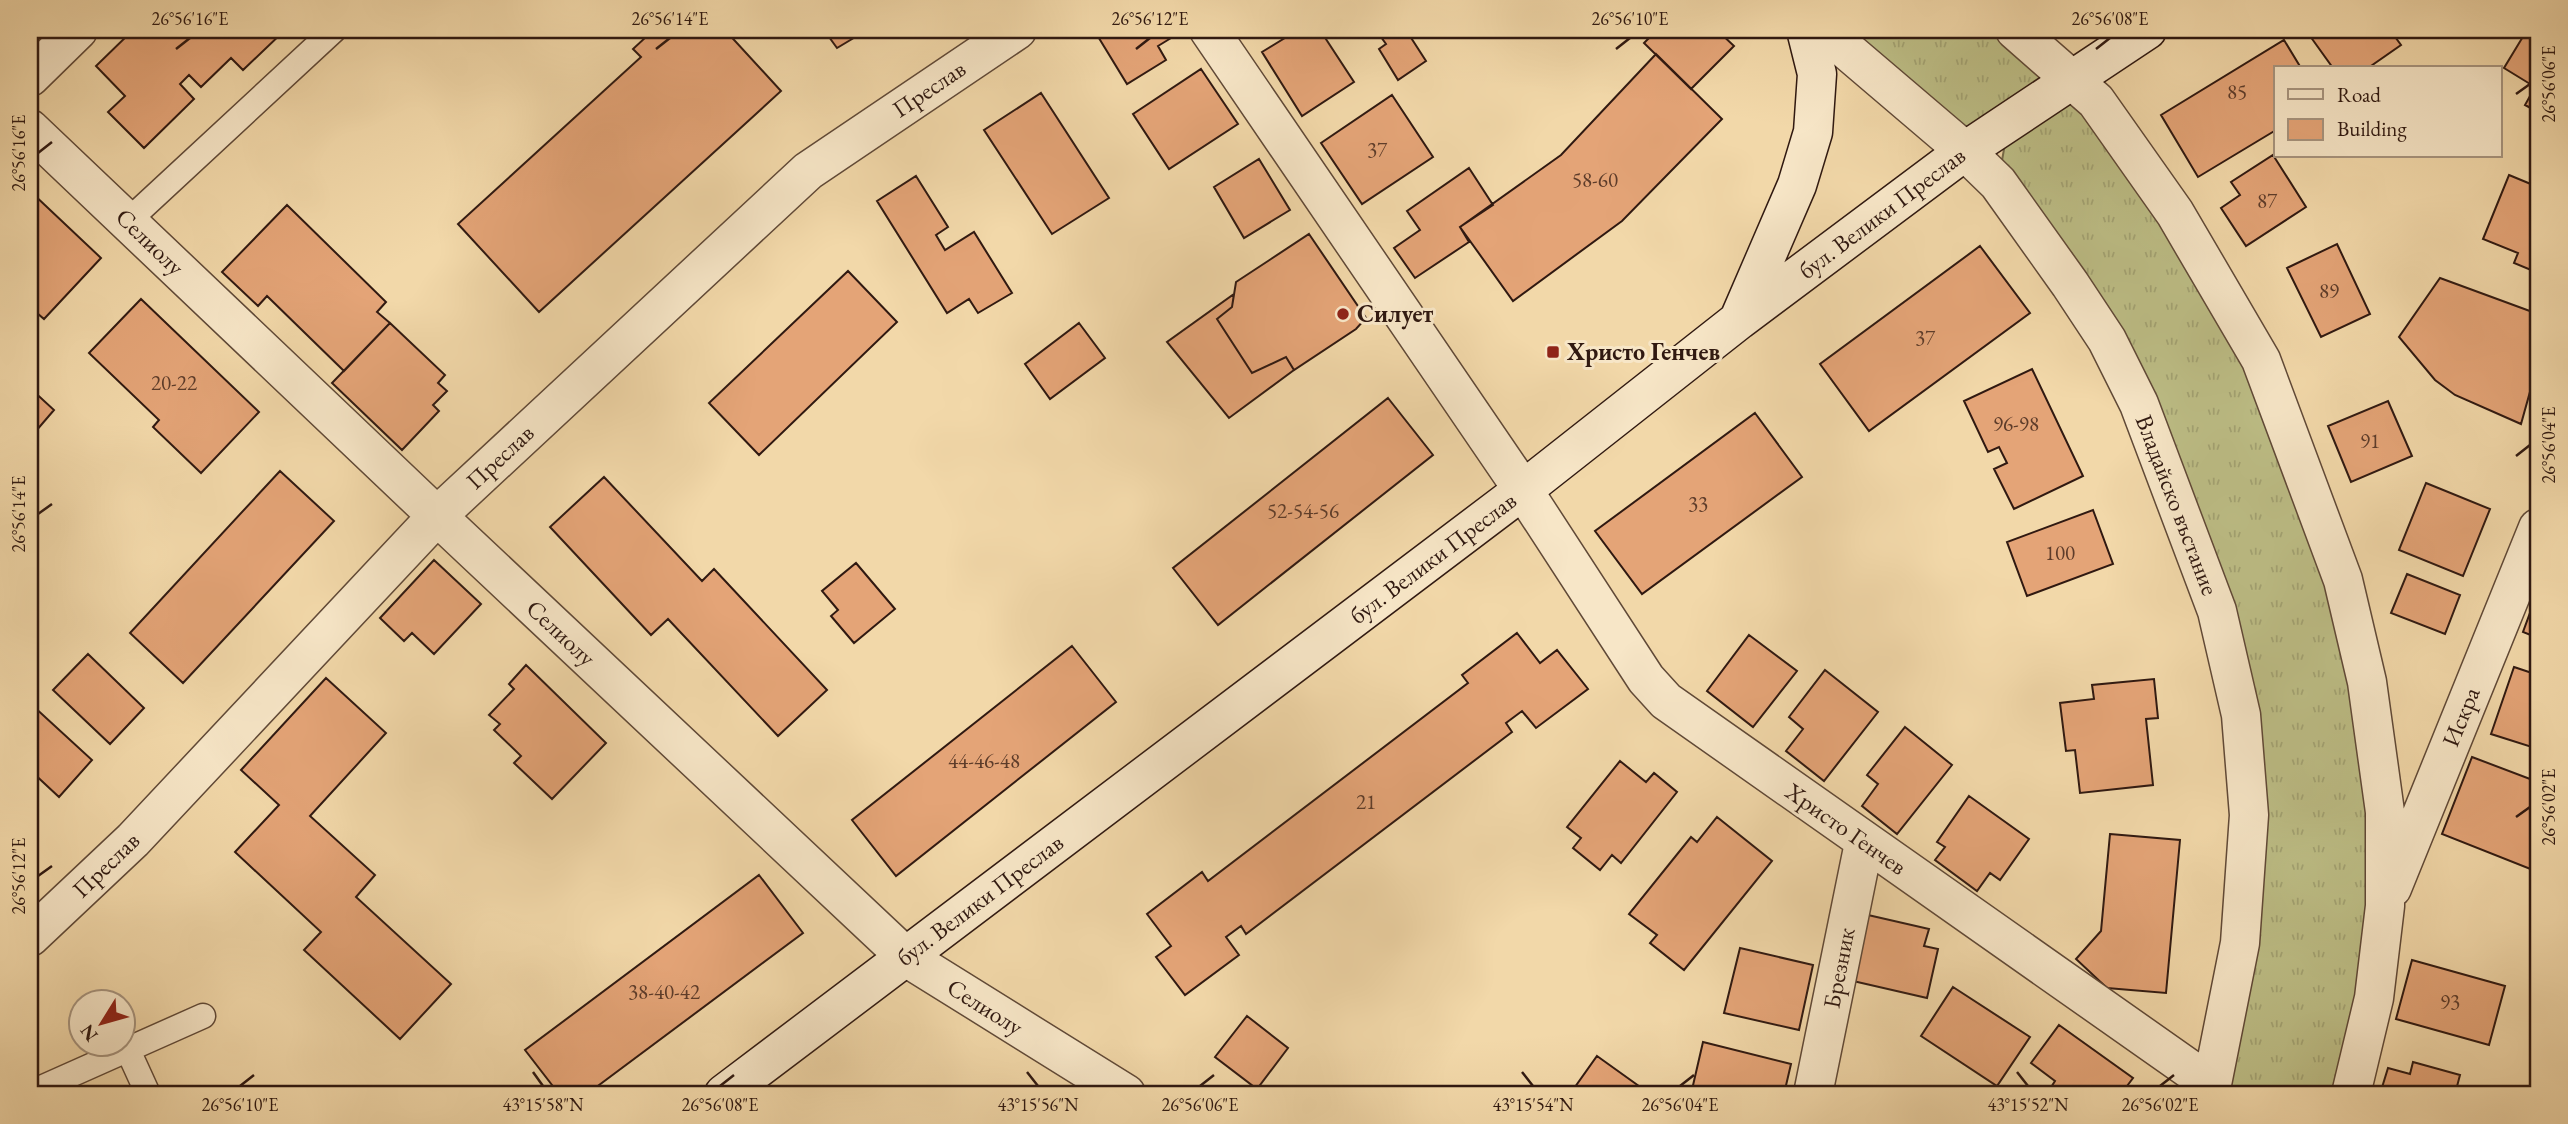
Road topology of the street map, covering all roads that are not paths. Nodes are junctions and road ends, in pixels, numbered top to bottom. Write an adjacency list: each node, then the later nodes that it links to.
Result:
1 (78, 30): 9 (street)
2 (334, 30): 13 (lane)
3 (1017, 30): 16 (street, Преслав)
4 (1209, 30): 15 (street, Христо Генчев)
5 (1806, 30): 14 (street)
6 (1823, 30): 12 (street, Владайско въстание)
7 (2015, 30): 10 (street)
8 (2147, 30): 10 (street, бул. Велики Преслав)
9 (30, 77)
10 (2070, 79): 12 (street, бул. Велики Преслав); 19 (street)
11 (30, 129): 13 (street, Селиолу)
12 (1965, 151): 14 (street, бул. Велики Преслав); 26 (street, Владайско въстание)
13 (128, 221): 16 (street, Селиолу)
14 (1739, 320): 15 (street, бул. Велики Преслав)
15 (1523, 490): 18 (street, Христо Генчев); 21 (street, бул. Велики Преслав)
16 (436, 516): 20 (street, Преслав); 21 (street, Селиолу)
17 (2538, 528): 19 (street, Искра)
18 (1864, 843): 26 (street, Христо Генчев); 31 (street, Брезник)
19 (2385, 906): 32 (street)
20 (30, 937)
21 (906, 957): 29 (street, бул. Велики Преслав); 30 (street, Селиолу)
22 (203, 1016): 23 (lane)
23 (136, 1044)
24 (105, 1058): 27 (lane)
25 (132, 1058): 28 (lane)
26 (2211, 1089)
27 (30, 1093)
28 (148, 1094)
29 (724, 1094)
30 (1125, 1094)
31 (1813, 1094)
32 (2351, 1094)

